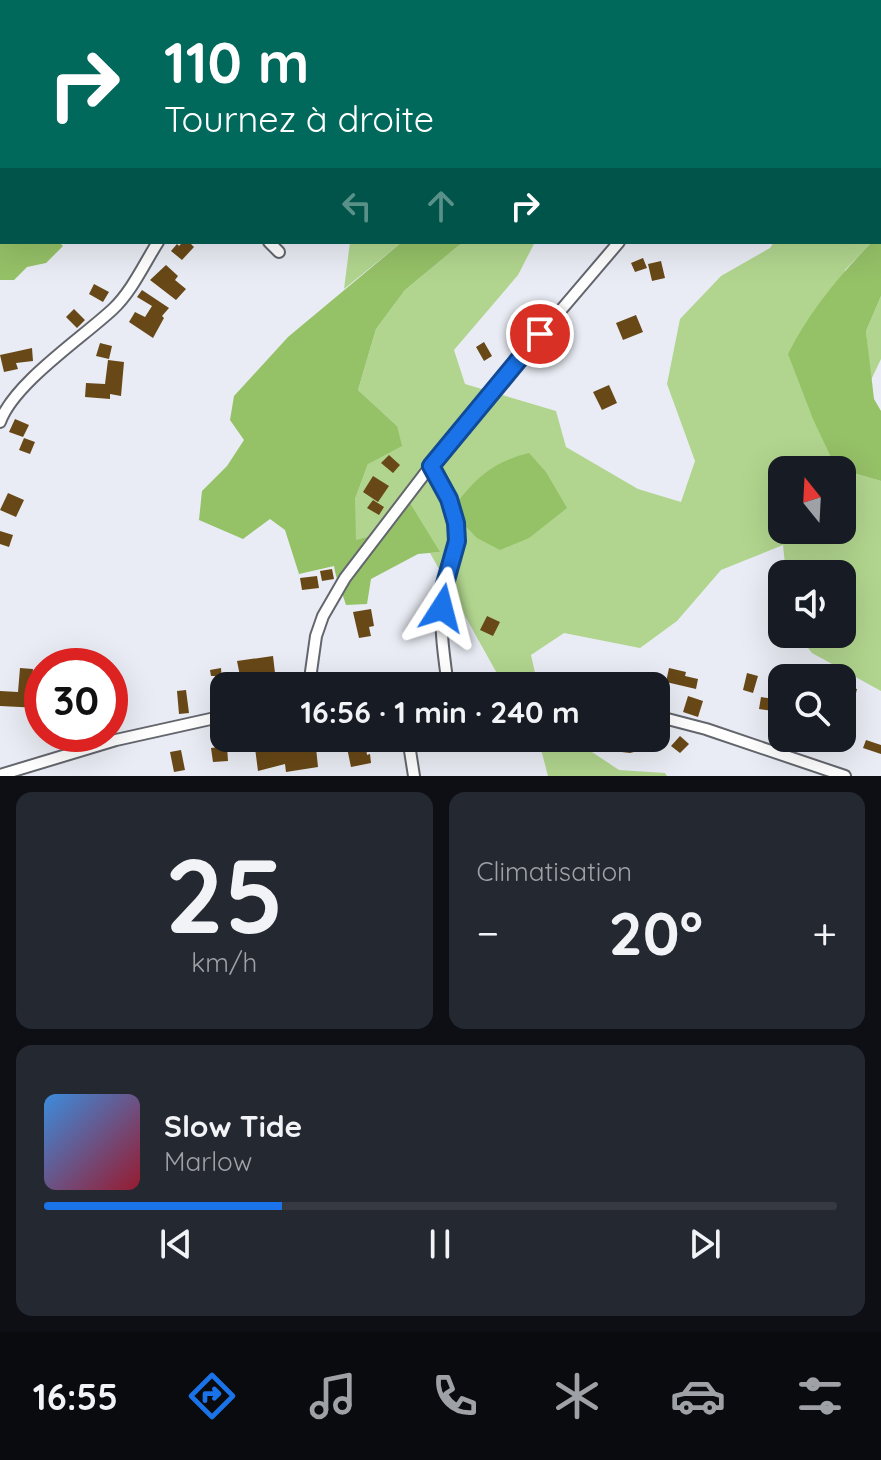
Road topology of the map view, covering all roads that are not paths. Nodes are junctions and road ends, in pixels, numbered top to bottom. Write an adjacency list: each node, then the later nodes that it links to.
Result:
1 (157, 244): 5 (street)
2 (271, 244): 4 (street)
3 (617, 244): 6 (street)
4 (279, 252)
5 (0, 422)
6 (431, 466): 7 (street); 8 (street)
7 (311, 672)
8 (446, 672)
9 (210, 719): 12 (street)
10 (670, 720): 14 (street)
11 (410, 752): 13 (street)
12 (0, 775)
13 (414, 776)
14 (845, 776)

